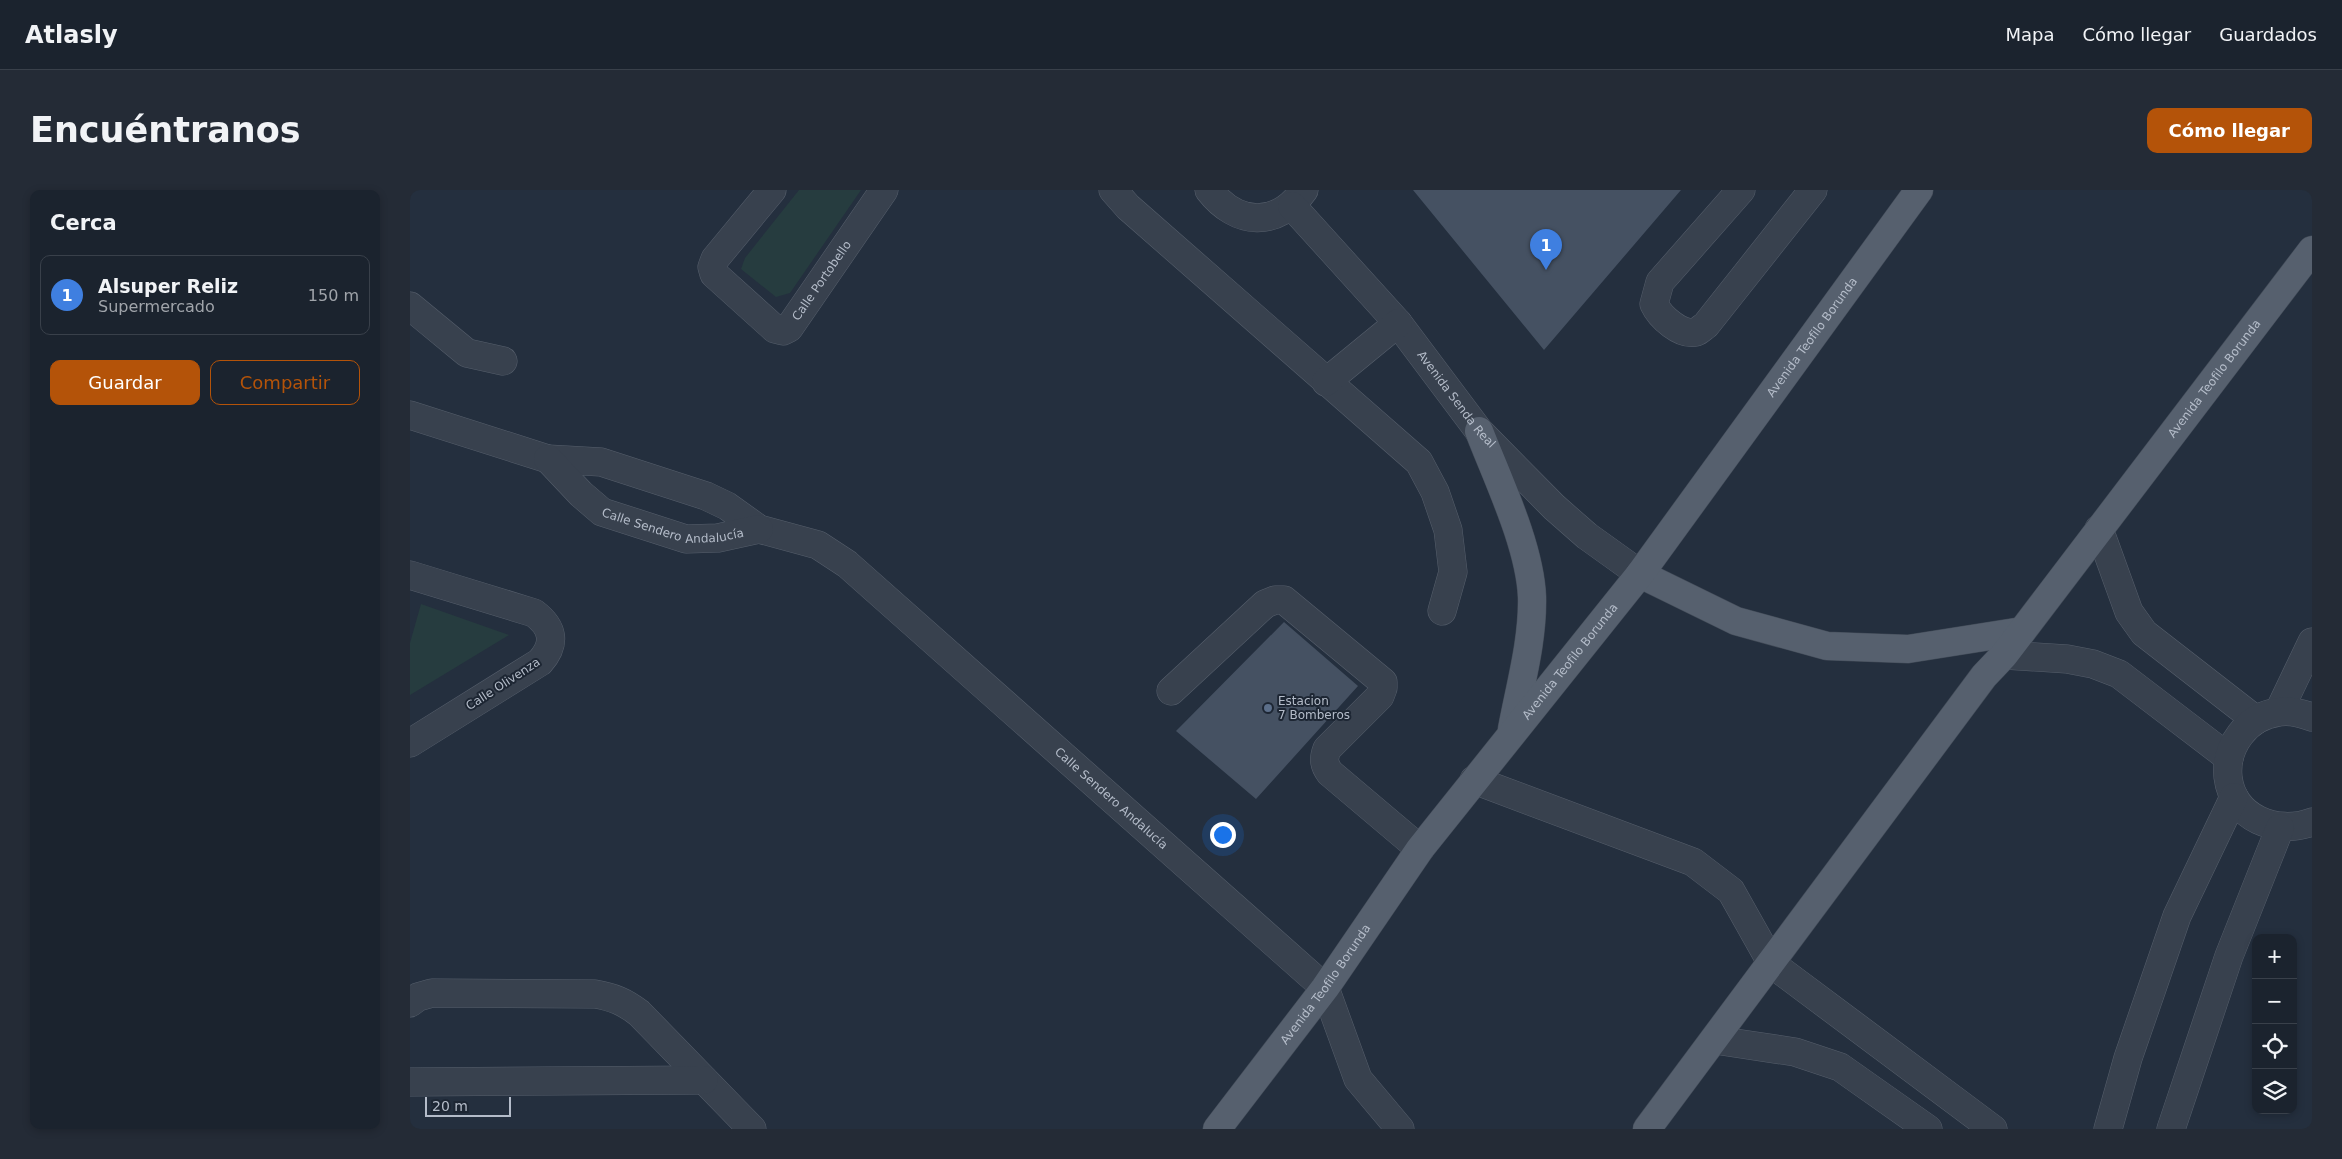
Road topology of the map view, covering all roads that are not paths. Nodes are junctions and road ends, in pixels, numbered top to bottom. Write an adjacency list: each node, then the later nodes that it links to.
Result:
1 (772, 190): 2 (street, Calle Portobello)
2 (884, 190)
3 (1113, 190): 13 (street)
4 (1209, 190): 8 (street, Avenida Senda Real)
5 (1742, 190): 6 (street)
6 (1813, 190)
7 (1919, 190): 19 (main road, Avenida Teofilo Borunda)
8 (1298, 198): 11 (street, Avenida Senda Real)
9 (2312, 250): 18 (main road, Avenida Teofilo Borunda)
10 (410, 306): 12 (street)
11 (1398, 323): 13 (street); 15 (street, Avenida Senda Real)
12 (503, 361)
13 (1326, 382): 21 (street)
14 (410, 415): 16 (street, Calle Sendero Andalucía)
15 (1479, 431): 19 (street, Avenida Senda Real); 28 (main road)
16 (548, 459): 17 (street, Calle Sendero Andalucía); 17 (street, Calle Sendero Andalucía)
17 (759, 529): 37 (street, Calle Sendero Andalucía)
18 (2099, 530): 22 (main road, Avenida Teofilo Borunda); 26 (street)
19 (1640, 574): 22 (main road); 28 (main road, Avenida Teofilo Borunda)
20 (410, 575): 29 (street, Calle Olivenza)
21 (1442, 611)
22 (2022, 631): 24 (main road, Avenida Teofilo Borunda)
23 (2312, 642): 26 (street)
24 (2004, 655): 30 (street); 36 (main road, Avenida Teofilo Borunda)
25 (1171, 691): 35 (street)
26 (2268, 716): 27 (street); 30 (street)
27 (2312, 717)
28 (1512, 733): 31 (main road, Avenida Teofilo Borunda)
29 (410, 743)
30 (2228, 758): 32 (street)
31 (1474, 780): 35 (main road, Avenida Teofilo Borunda); 36 (street)
32 (2234, 797): 34 (street); 48 (street)
33 (2312, 822): 34 (street)
34 (2280, 828): 49 (street)
35 (1420, 849): 37 (main road, Avenida Teofilo Borunda)
36 (1772, 964): 39 (main road, Avenida Teofilo Borunda); 47 (street)
37 (1325, 988): 43 (main road, Avenida Teofilo Borunda); 44 (street, Calle Sendero Andalucía)
38 (410, 1003): 40 (street)
39 (1715, 1040): 45 (main road, Avenida Teofilo Borunda); 46 (street)
40 (704, 1080): 41 (street); 42 (street)
41 (410, 1082)
42 (744, 1127)
43 (1217, 1129)
44 (1400, 1129)
45 (1647, 1129)
46 (1928, 1129)
47 (1993, 1129)
48 (2108, 1129)
49 (2171, 1129)

